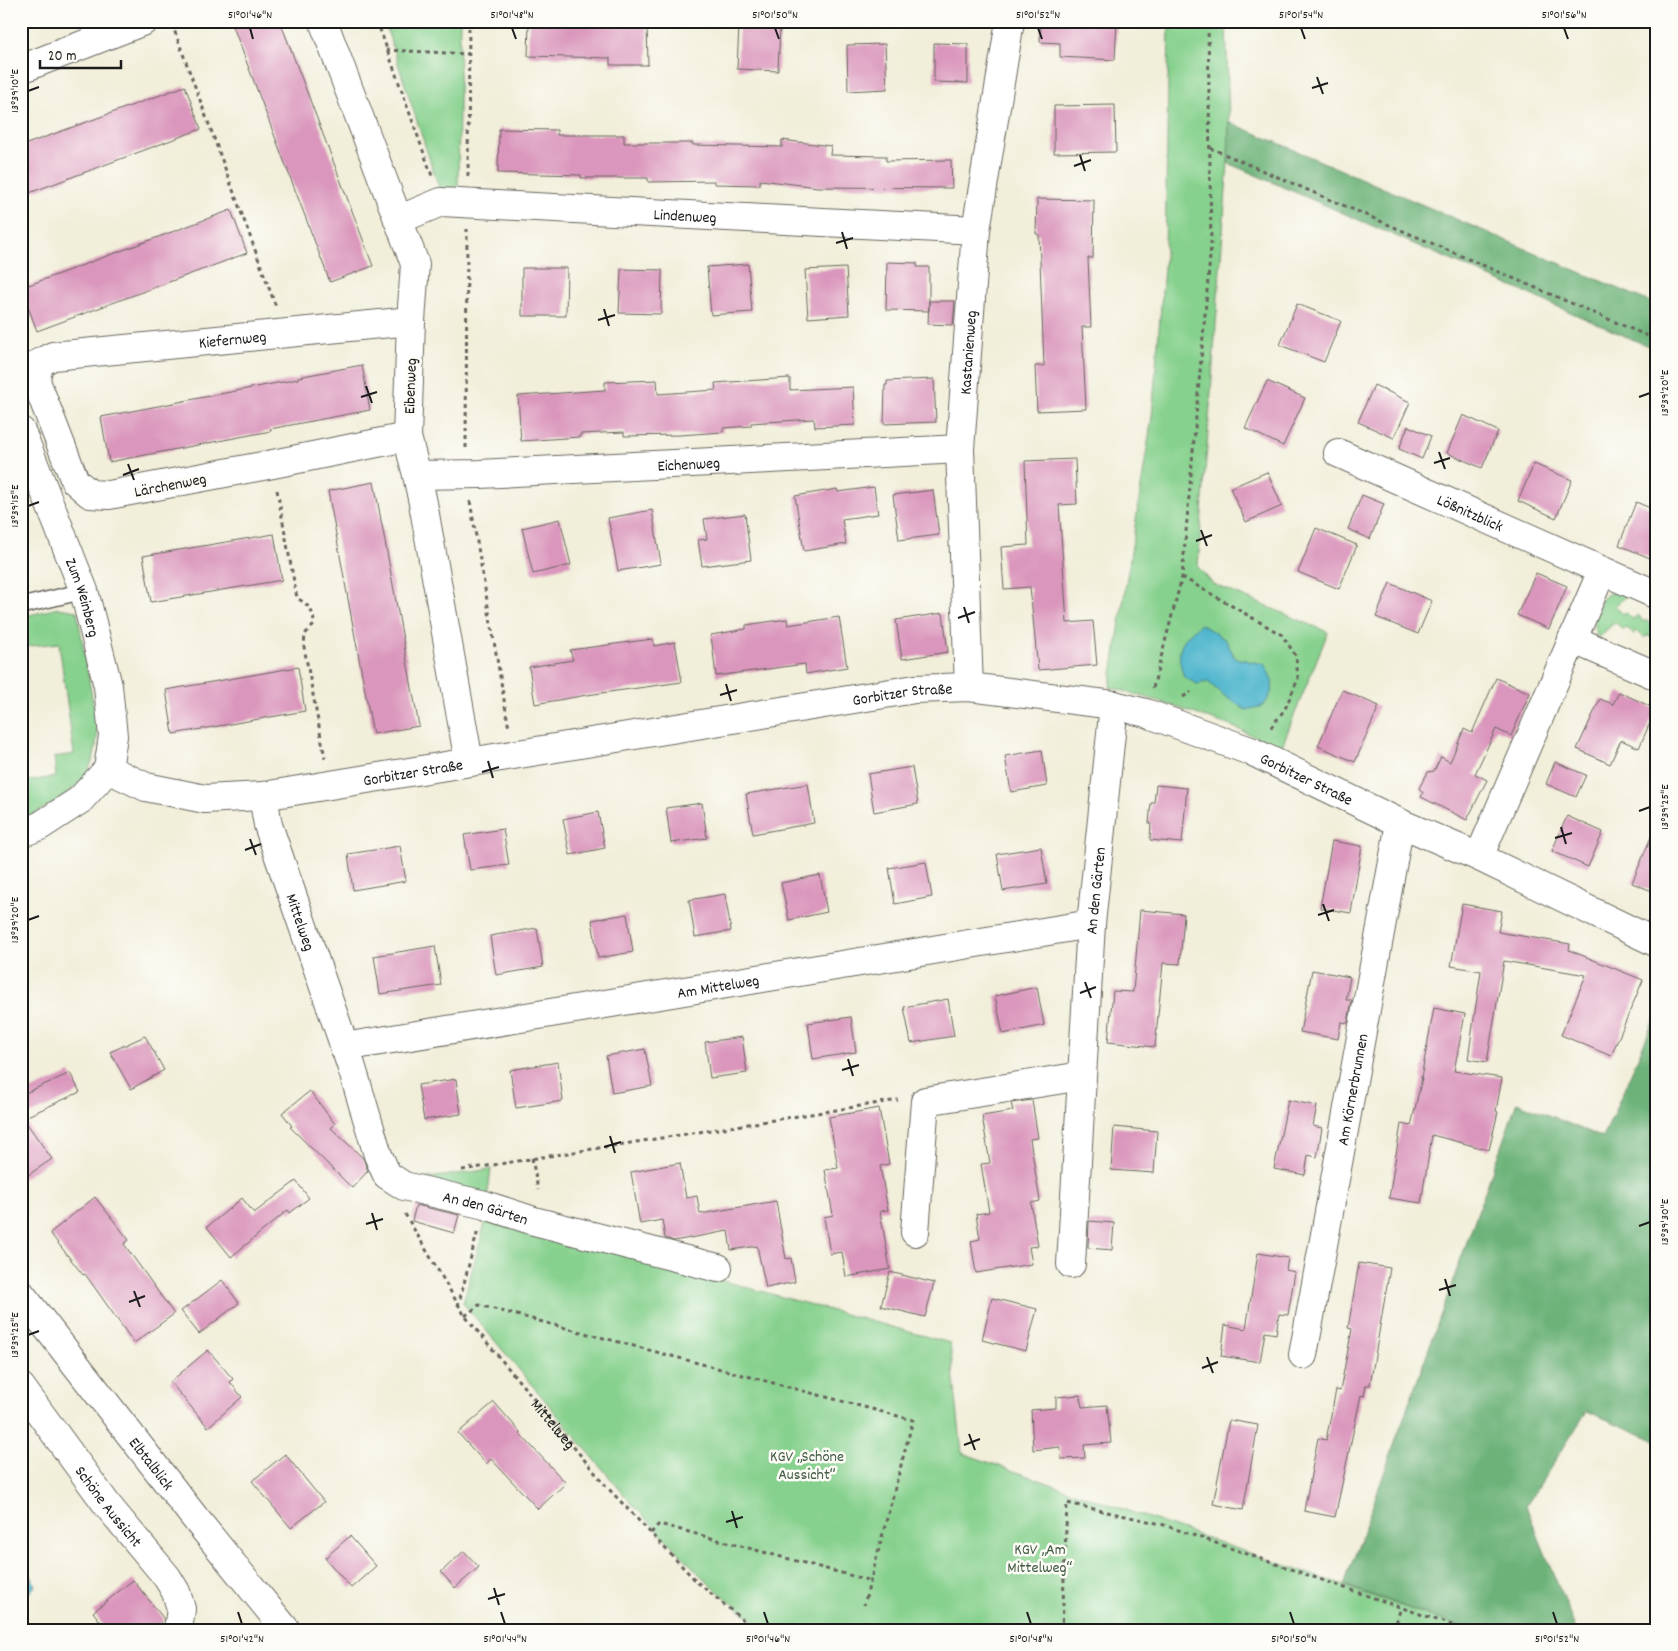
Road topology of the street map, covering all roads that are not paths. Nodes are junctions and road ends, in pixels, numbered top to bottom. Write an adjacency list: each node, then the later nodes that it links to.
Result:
1 (144, 21): 4 (street)
2 (323, 21): 5 (street, Eibenweg)
3 (1010, 21): 6 (street, Kastanienweg)
4 (21, 68)
5 (398, 220): 6 (street, Lindenweg); 7 (street, Eibenweg)
6 (976, 230): 11 (street, Kastanienweg)
7 (411, 321): 8 (street, Kiefernweg); 10 (street, Eibenweg)
8 (53, 356): 10 (street, Lärchenweg)
9 (21, 431): 15 (street, Zum Weinberg)
10 (407, 436): 13 (street, Eibenweg)
11 (960, 449): 13 (street, Eichenweg); 20 (street, Kastanienweg)
12 (1338, 453): 14 (street, Lößnitzblick)
13 (417, 475): 22 (street, Eibenweg)
14 (1602, 571): 16 (street, Lößnitzblick); 18 (street)
15 (84, 591): 17 (lane); 23 (street, Zum Weinberg)
16 (1657, 595)
17 (21, 606)
18 (1572, 638): 19 (street); 27 (street)
19 (1657, 676)
20 (969, 687): 21 (street, Gorbitzer Straße); 22 (street, Gorbitzer Straße)
21 (1114, 705): 25 (street, Gorbitzer Straße); 28 (street, An den Gärten)
22 (469, 762): 24 (street, Gorbitzer Straße)
23 (108, 770): 24 (street, Gorbitzer Straße); 26 (street)
24 (263, 796): 30 (street, Mittelweg)
25 (1400, 823): 27 (street, Gorbitzer Straße); 36 (street, Am Körnerbrunnen)
26 (21, 833)
27 (1478, 857): 29 (street, Gorbitzer Straße)
28 (1090, 924): 30 (street, Am Mittelweg); 31 (street, An den Gärten)
29 (1657, 943)
30 (344, 1047): 34 (street, An den Gärten)
31 (1082, 1076): 32 (street); 33 (street, An den Gärten)
32 (915, 1232)
33 (1071, 1264)
34 (718, 1268)
35 (21, 1294): 39 (street, Elbtalblick)
36 (1303, 1355)
37 (21, 1387): 38 (street, Schöne Aussicht)
38 (178, 1630)
39 (286, 1630)

